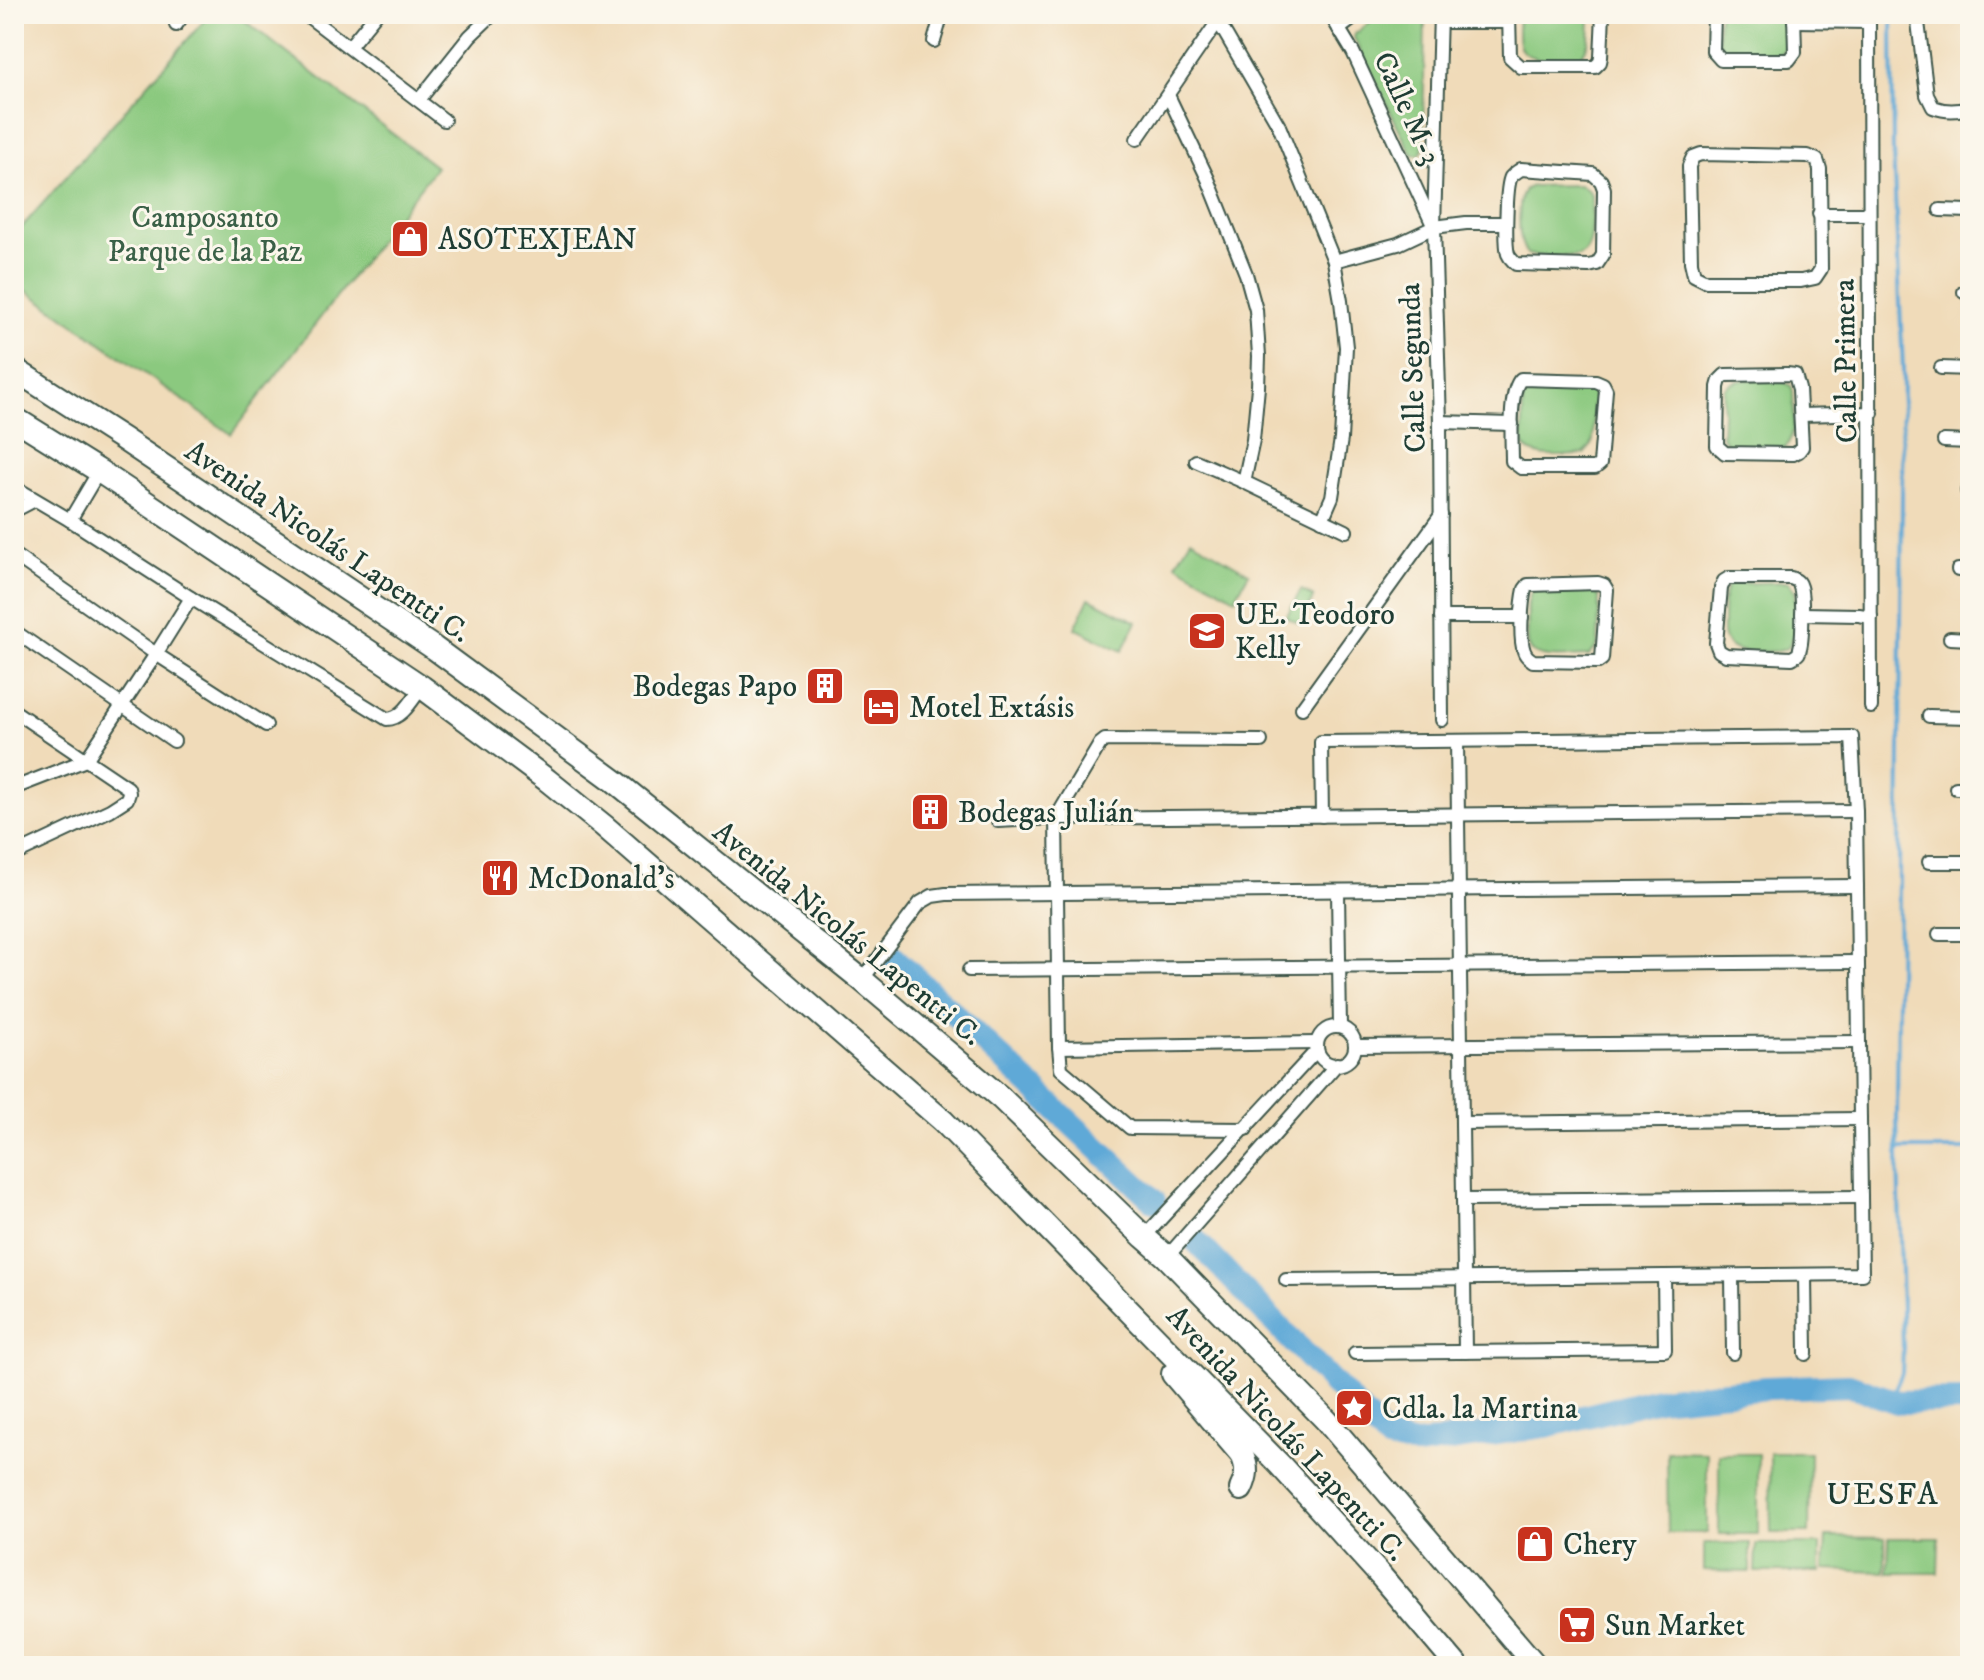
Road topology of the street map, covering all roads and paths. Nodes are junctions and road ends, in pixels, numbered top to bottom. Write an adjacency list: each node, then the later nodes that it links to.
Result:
1 (184, 14): 16 (street)
2 (305, 14): 19 (street)
3 (376, 14): 19 (street)
4 (493, 14): 21 (street)
5 (942, 14): 18 (street)
6 (1330, 14): 17 (street, Calle M-3)
7 (1356, 14): 17 (street)
8 (1603, 14): 13 (street)
9 (1714, 14): 11 (street)
10 (1917, 14): 22 (street)
11 (1794, 17): 14 (street)
12 (1440, 18): 13 (street); 30 (street, Calle Segunda)
13 (1509, 18)
14 (1869, 18): 28 (street, Calle Primera)
15 (1220, 20): 20 (street); 31 (street)
16 (176, 25)
17 (1339, 29): 30 (street, Calle M-3)
18 (934, 41)
19 (349, 47): 21 (street)
20 (1168, 95): 24 (street); 44 (street)
21 (419, 100): 23 (street)
22 (1970, 107)
23 (444, 120)
24 (1137, 139)
25 (1940, 210): 26 (street)
26 (1970, 211)
27 (1819, 214): 27 (street); 28 (street)
28 (1869, 214): 35 (street, Calle Primera)
29 (1506, 223): 29 (street); 30 (street)
30 (1434, 227): 31 (street); 38 (street, Calle Segunda)
31 (1334, 261): 50 (street)
32 (1941, 368): 34 (street)
33 (14, 369): 95 (highway, Avenida Nicolás Lapentti C.)
34 (1970, 369)
35 (1872, 413): 36 (street); 57 (street, Calle Primera)
36 (1801, 415): 36 (street)
37 (14, 418): 43 (highway, Avenida Nicolás Lapentti C.)
38 (1440, 422): 39 (street); 48 (street, Calle Segunda)
39 (1512, 424): 39 (street)
40 (1944, 441): 41 (street)
41 (1970, 442)
42 (1196, 461): 44 (street)
43 (99, 471): 49 (street); 62 (highway, Avenida Nicolás Lapentti C.)
44 (1244, 482): 50 (street)
45 (14, 487): 46 (street)
46 (35, 500): 47 (street); 49 (street)
47 (14, 511)
48 (1441, 515): 55 (street, Calle Segunda); 65 (street)
49 (70, 520): 53 (street)
50 (1322, 520): 51 (street)
51 (1346, 531)
52 (14, 555): 61 (street)
53 (191, 598): 61 (street); 62 (street)
54 (1802, 614): 54 (street); 57 (street)
55 (1441, 617): 56 (street); 69 (street, Calle Segunda)
56 (1522, 617): 56 (street)
57 (1871, 617): 64 (street, Calle Primera)
58 (14, 631): 63 (street)
59 (1950, 638): 60 (street)
60 (1970, 639)
61 (156, 654): 63 (street); 70 (street)
62 (422, 687): 108 (highway, Avenida Nicolás Lapentti C.)
63 (122, 703): 71 (street); 74 (street)
64 (1871, 707)
65 (1302, 708)
66 (14, 711): 74 (street)
67 (1929, 716): 68 (street)
68 (1970, 717)
69 (1442, 720)
70 (266, 725)
71 (174, 741)
72 (1261, 741): 79 (street)
73 (1457, 741): 76 (street); 77 (street); 78 (street)
74 (86, 760): 75 (street); 81 (street)
75 (14, 788)
76 (1856, 811): 77 (street); 84 (street)
77 (1458, 815): 78 (street); 85 (street)
78 (1322, 816): 79 (street)
79 (1056, 818): 80 (street); 87 (street)
80 (998, 821)
81 (14, 855)
82 (1929, 862): 83 (street)
83 (1970, 862)
84 (1857, 886): 85 (street); 90 (street)
85 (1459, 890): 86 (street); 91 (street)
86 (1338, 891): 87 (street); 92 (street)
87 (1057, 893): 93 (street); 95 (street)
88 (1939, 934): 89 (street)
89 (1970, 934)
90 (1857, 962): 91 (street); 97 (street)
91 (1460, 965): 92 (street); 98 (street)
92 (1339, 967): 93 (street); 96 (street)
93 (1058, 969): 94 (street); 100 (street)
94 (969, 970)
95 (862, 980): 109 (highway, Avenida Nicolás Lapentti C.)
96 (1340, 1027): 99 (street); 101 (street)
97 (1859, 1042): 98 (street); 103 (street)
98 (1461, 1045): 99 (street); 104 (street)
99 (1355, 1046): 102 (street)
100 (1059, 1047): 101 (street); 105 (street)
101 (1317, 1047): 102 (street); 105 (street)
102 (1337, 1064): 110 (street)
103 (1860, 1119): 104 (street); 106 (street)
104 (1462, 1123): 107 (street)
105 (1246, 1129): 109 (street)
106 (1861, 1197): 107 (street); 111 (street)
107 (1463, 1200): 114 (street)
108 (1026, 1203): 120 (highway); 121 (highway, Avenida Nicolás Lapentti C.)
109 (1144, 1237): 110 (highway, Avenida Nicolás Lapentti C.)
110 (1167, 1257): 122 (highway, Avenida Nicolás Lapentti C.)
111 (1805, 1275): 113 (street); 119 (street)
112 (1664, 1276): 113 (street); 114 (street); 116 (street)
113 (1732, 1276): 118 (street)
114 (1464, 1278): 115 (street); 116 (street)
115 (1286, 1280)
116 (1465, 1352): 117 (street)
117 (1355, 1353)
118 (1733, 1353)
119 (1806, 1354)
120 (1241, 1489)
121 (1457, 1666)
122 (1536, 1666)

